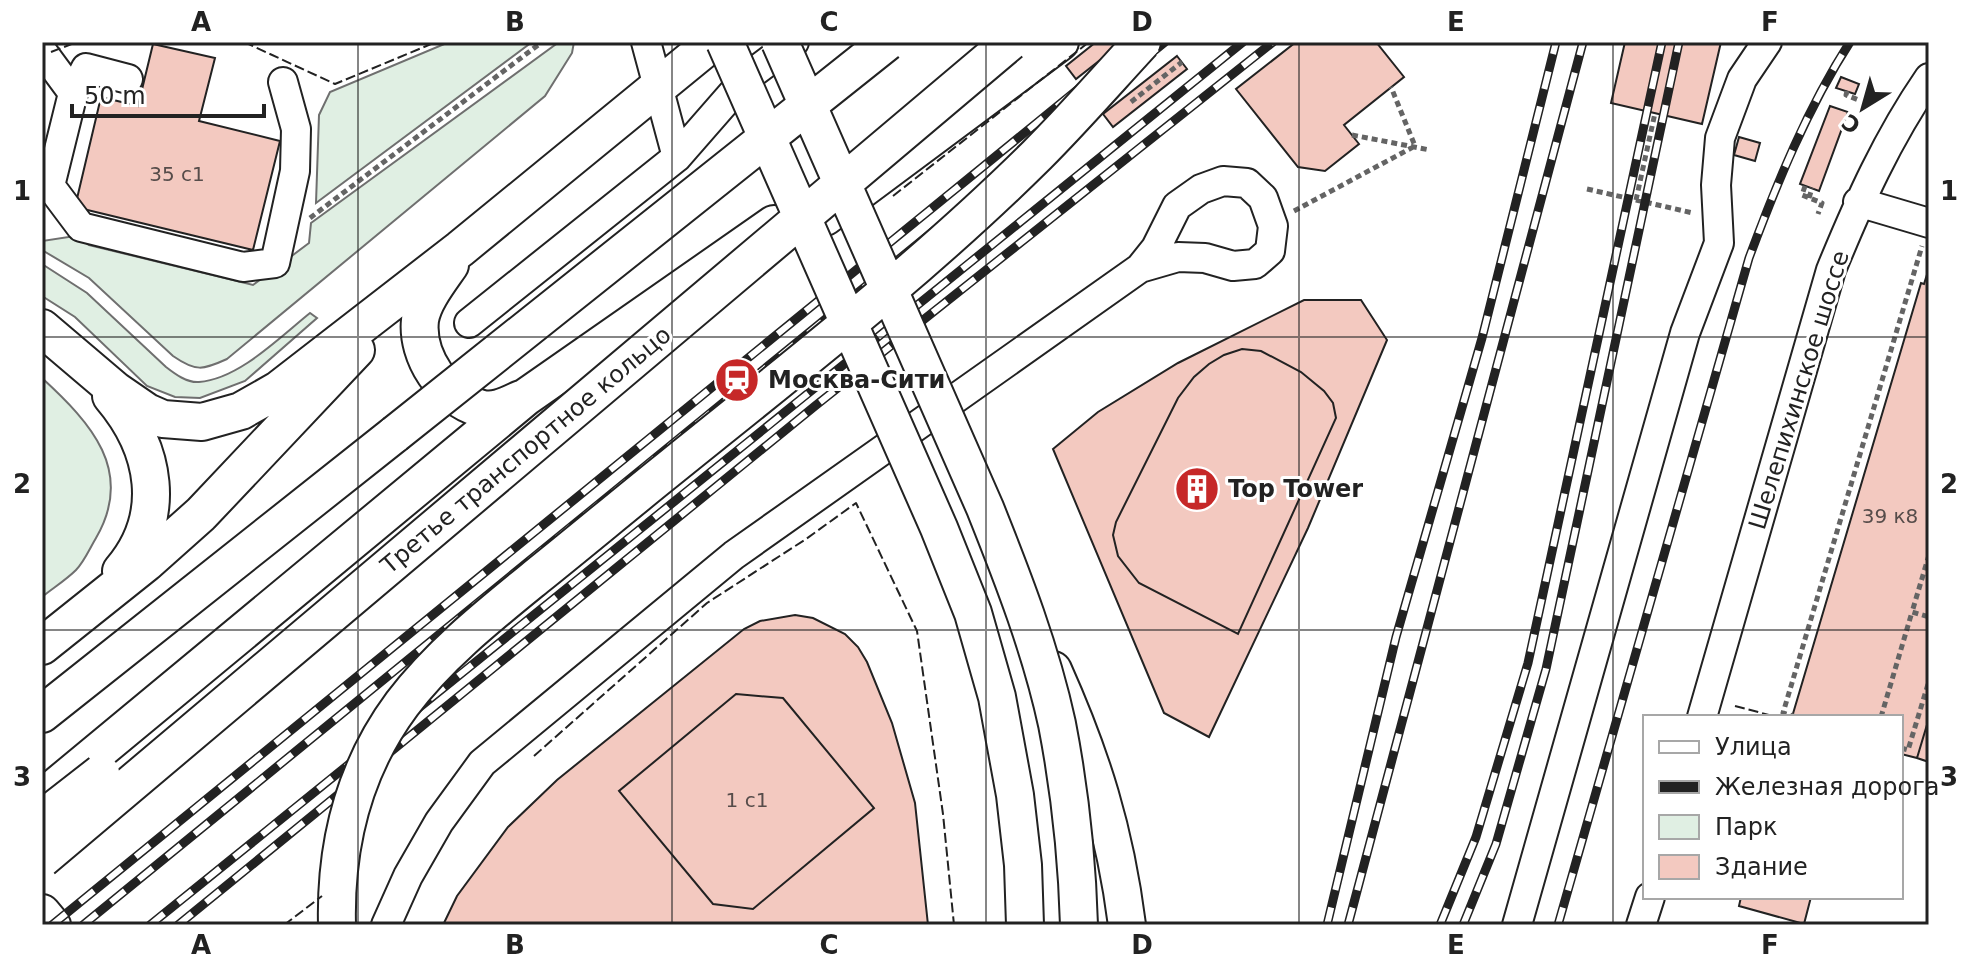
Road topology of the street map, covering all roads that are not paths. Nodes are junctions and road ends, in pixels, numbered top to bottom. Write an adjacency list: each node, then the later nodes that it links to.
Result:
1 (646, 42): 16 (street)
2 (713, 42): 16 (main road)
3 (725, 42): 42 (main road, bridge)
4 (780, 42): 29 (main road, bridge)
5 (794, 42): 18 (street)
6 (887, 42): 31 (main road, bridge)
7 (1010, 42): 36 (main road, Третье транспортное кольцо, bridge)
8 (1026, 42): 28 (main road)
9 (1060, 42): 23 (main road)
10 (1142, 42): 40 (main road, bridge)
11 (1767, 42): 45 (street)
12 (42, 51): 17 (street)
13 (1929, 78): 20 (street, Шелепихинское шоссе)
14 (128, 79): 17 (street)
15 (283, 82): 19 (street)
16 (659, 87): 18 (street); 22 (main road)
17 (73, 93): 19 (street)
18 (677, 157): 25 (street)
19 (46, 181)
20 (1858, 202): 21 (street); 32 (street, Шелепихинское шоссе)
21 (1929, 223)
22 (460, 249): 27 (main road); 28 (main road); 30 (main road)
23 (760, 262): 33 (main road); 34 (main road)
24 (1140, 268): 24 (street); 41 (street)
25 (469, 323)
26 (42, 328): 27 (main road)
27 (72, 354): 30 (main road)
28 (526, 397): 33 (main road)
29 (1015, 584): 43 (main road, bridge); 44 (main road, bridge)
30 (42, 645)
31 (42, 714)
32 (1703, 715)
33 (96, 766): 34 (main road); 35 (main road, bridge)
34 (42, 800)
35 (42, 819)
36 (42, 859)
37 (1649, 899): 46 (street)
38 (42, 913): 39 (main road)
39 (52, 925)
40 (337, 925)
41 (386, 925)
42 (1025, 925)
43 (1079, 925)
44 (1127, 925)
45 (1517, 925)
46 (1641, 925)

